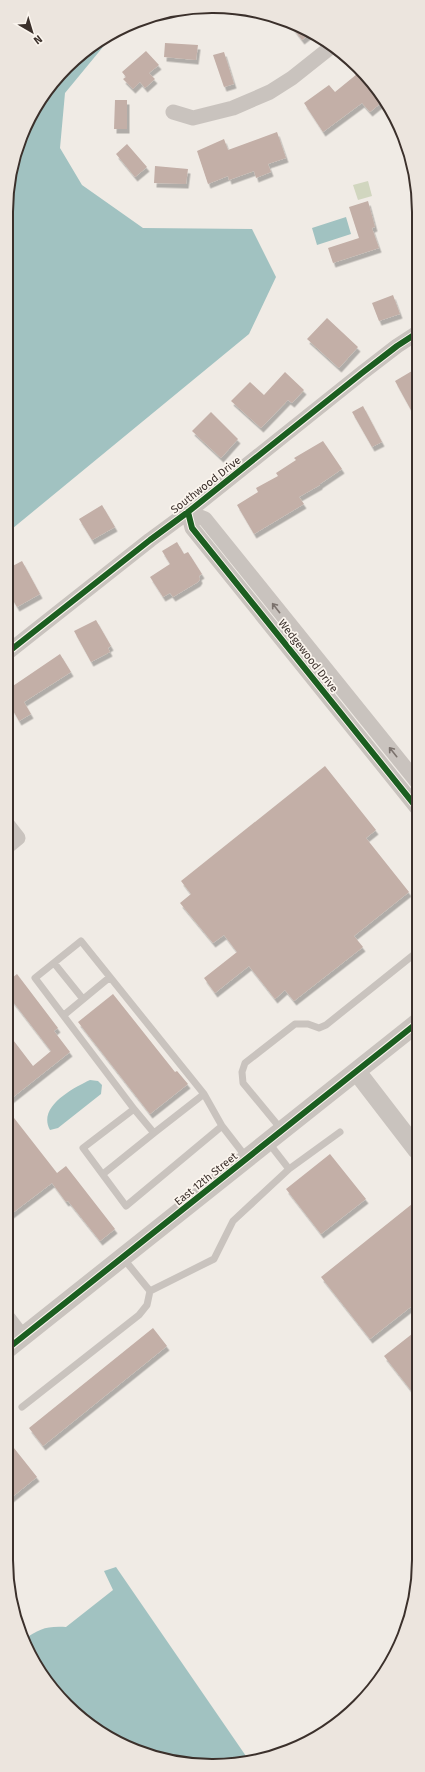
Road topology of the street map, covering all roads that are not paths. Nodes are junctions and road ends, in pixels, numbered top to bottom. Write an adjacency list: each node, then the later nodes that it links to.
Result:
1 (327, 50): 2 (street)
2 (173, 112)
3 (412, 336): 4 (street, Southwood Drive)
4 (188, 512): 5 (street, Southwood Drive); 6 (street, Wedgewood Drive, one-way to 4); 7 (street, Wedgewood Drive)
5 (13, 648)
6 (412, 776)
7 (412, 802)
8 (412, 956): 20 (lane)
9 (54, 963): 10 (lane); 11 (lane); 12 (lane)
10 (110, 977): 11 (lane); 15 (lane)
11 (83, 999): 12 (lane)
12 (64, 1015): 16 (lane)
13 (412, 1027): 14 (street, East 12th Street)
14 (357, 1072): 20 (street, East 12th Street); 21 (street)
15 (204, 1094): 17 (lane); 19 (lane)
16 (134, 1109): 19 (lane); 24 (lane)
17 (222, 1126): 22 (lane); 24 (lane)
18 (340, 1132): 23 (lane)
19 (154, 1133): 24 (lane)
20 (275, 1136): 22 (street, East 12th Street); 23 (lane)
21 (412, 1144)
22 (247, 1159): 25 (street, East 12th Street)
23 (289, 1169): 26 (lane)
24 (103, 1174)
25 (123, 1258): 26 (lane); 28 (street, East 12th Street)
26 (150, 1291): 30 (lane)
27 (13, 1324): 28 (street)
28 (23, 1337): 29 (street, East 12th Street)
29 (13, 1345)
30 (22, 1407)

